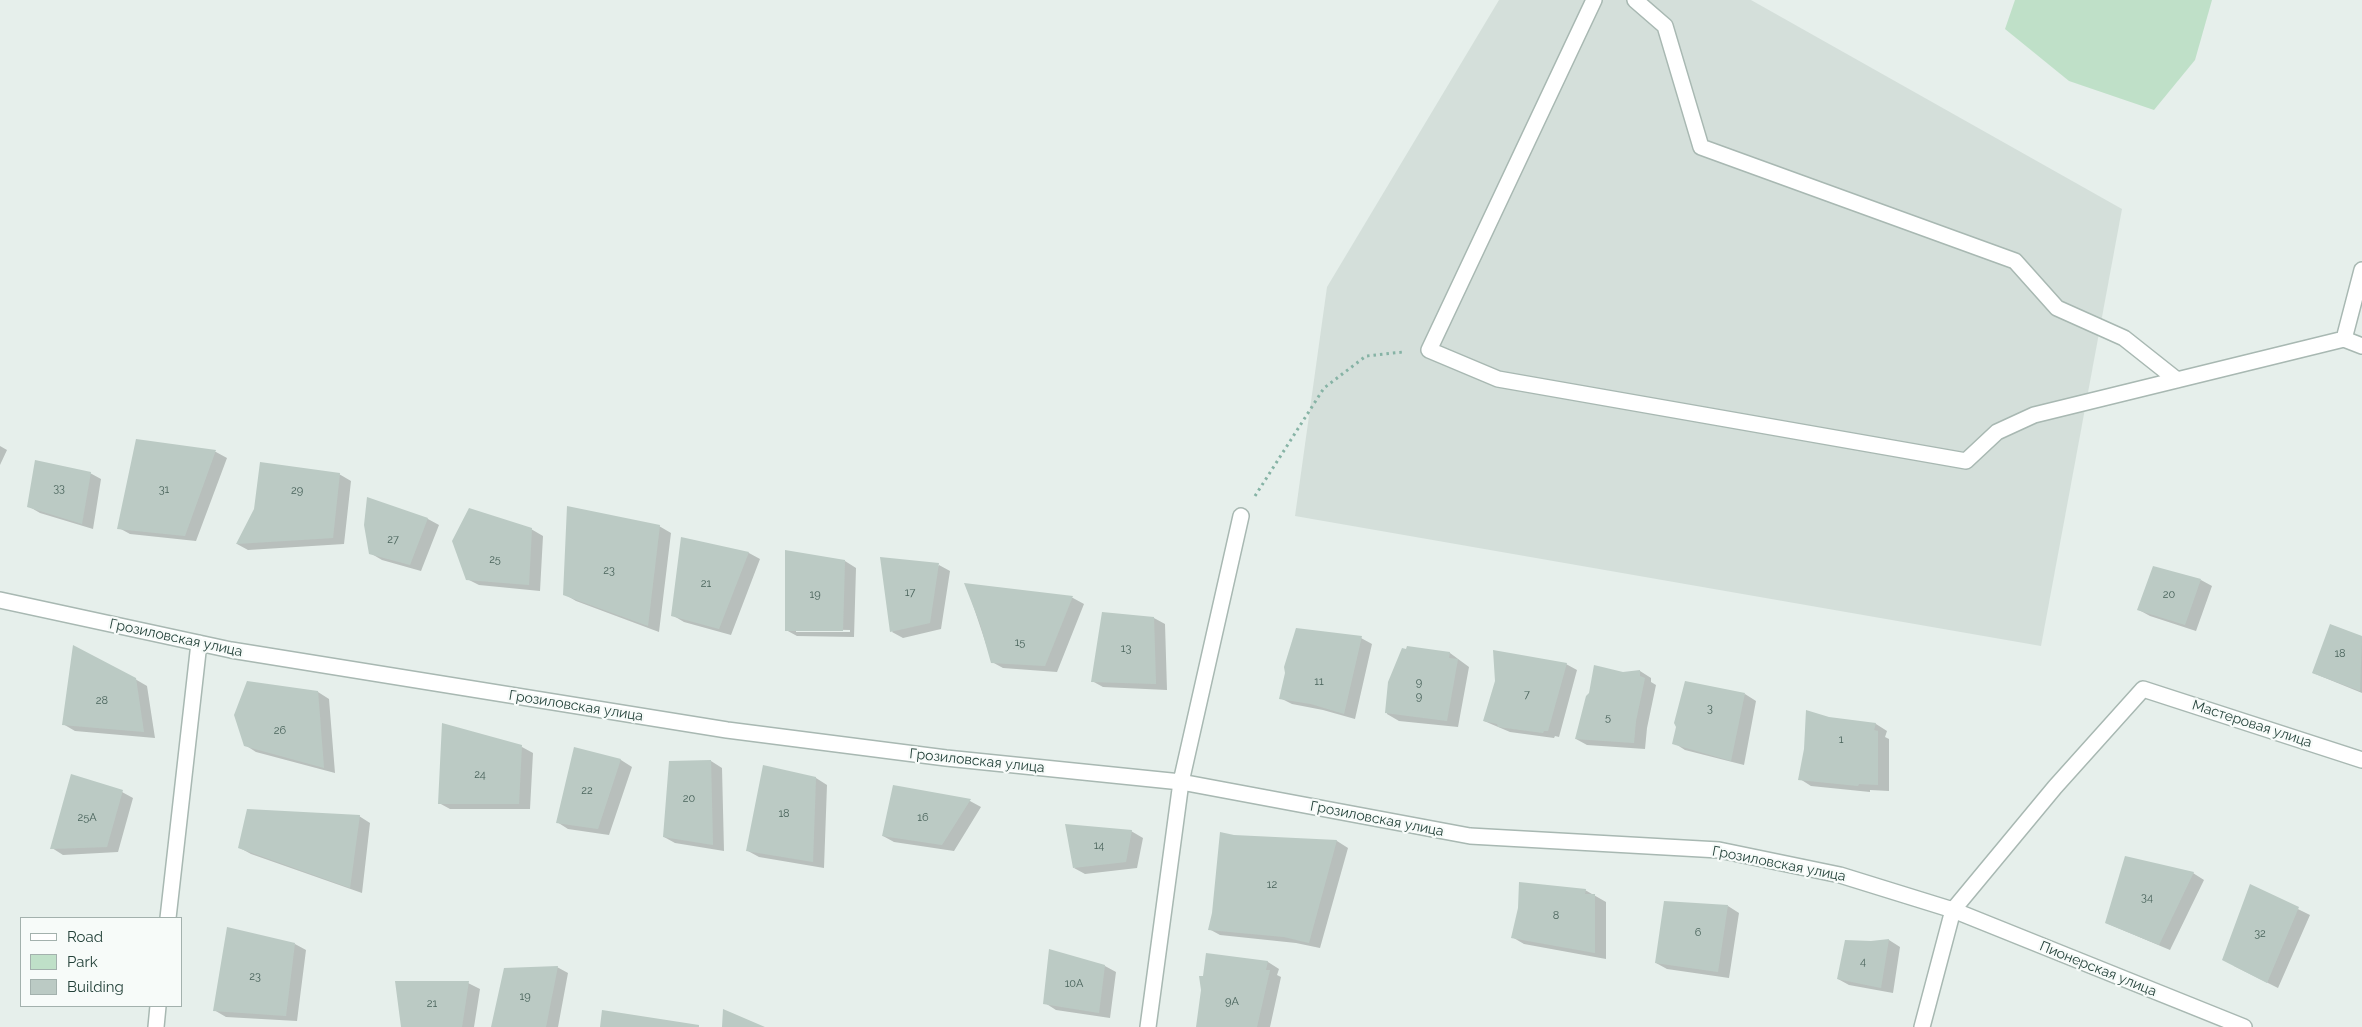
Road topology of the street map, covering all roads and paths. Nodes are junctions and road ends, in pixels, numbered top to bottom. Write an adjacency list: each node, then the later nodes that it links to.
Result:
1 (1594, 0): 6 (street)
2 (1635, 0): 7 (street)
3 (2362, 270): 4 (street)
4 (2344, 339): 5 (street); 7 (street)
5 (2362, 346)
6 (1429, 350): 7 (street); 8 (path)
7 (2177, 380)
8 (1242, 516): 12 (street)
9 (0, 600): 10 (street, Грозиловская улица)
10 (199, 643): 12 (street, Грозиловская улица); 14 (street)
11 (2362, 760): 13 (street, Мастеровая улица)
12 (1181, 782): 13 (street, Грозиловская улица); 17 (street)
13 (1953, 910): 18 (street); 19 (street, Пионерская улица)
14 (168, 917)
15 (158, 1007): 16 (street)
16 (156, 1027)
17 (1148, 1027)
18 (1922, 1027)
19 (2244, 1027)

